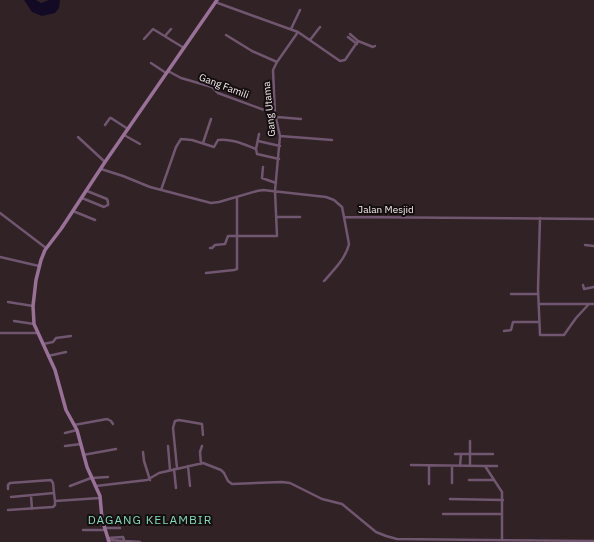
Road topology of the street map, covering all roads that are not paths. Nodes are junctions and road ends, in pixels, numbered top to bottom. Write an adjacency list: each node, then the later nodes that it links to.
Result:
1 (216, 1): 5 (street); 14 (street)
2 (300, 10): 5 (street)
3 (320, 27): 11 (street)
4 (171, 29): 8 (street)
5 (291, 29): 6 (street)
6 (298, 32): 11 (street); 15 (street, Gang Utama)
7 (349, 35): 12 (street)
8 (165, 36): 10 (street); 14 (street)
9 (226, 36): 15 (street)
10 (144, 39)
11 (310, 40): 12 (street)
12 (358, 42): 13 (street)
13 (374, 46)
14 (184, 48): 17 (street)
15 (277, 62): 18 (street, Gang Utama)
16 (151, 63): 17 (street, Gang Famili)
17 (167, 72): 18 (street, Gang Famili); 22 (street)
18 (276, 115): 19 (street, Gang Famili); 25 (street, Gang Utama)
19 (301, 118)
20 (211, 119): 29 (street)
21 (105, 125): 22 (street)
22 (128, 129): 24 (street)
23 (259, 134): 28 (street)
24 (124, 135): 30 (street); 34 (street)
25 (280, 136): 27 (street); 31 (street, Gang Utama)
26 (78, 137): 34 (street)
27 (332, 140)
28 (258, 141): 31 (street); 32 (street)
29 (203, 143): 32 (street); 38 (street)
30 (140, 144)
31 (280, 146): 33 (street, Gang Utama)
32 (256, 149): 33 (street)
33 (279, 159): 37 (street, Gang Utama)
34 (106, 162): 36 (street)
35 (263, 167): 37 (street)
36 (101, 169): 38 (street, Jalan Mesjid); 39 (street)
37 (276, 182): 40 (street, Gang Utama)
38 (161, 190): 41 (street, Jalan Mesjid)
39 (87, 191): 42 (street); 42 (street)
40 (275, 191): 41 (street, Jalan Mesjid); 45 (street, Gang Utama); 47 (street, Jalan Mesjid)
41 (237, 197): 51 (street)
42 (82, 198): 43 (street)
43 (73, 211): 50 (street); 54 (street)
44 (0, 213): 54 (street)
45 (277, 217): 46 (street); 51 (street, Gang Utama)
46 (300, 217)
47 (344, 217): 48 (street, Jalan Mesjid); 59 (street)
48 (540, 218): 49 (street, Jalan Mesjid); 63 (street)
49 (594, 219)
50 (95, 220)
51 (237, 236): 55 (street); 58 (street)
52 (586, 245): 53 (street)
53 (594, 246)
54 (46, 248): 57 (street)
55 (210, 248)
56 (0, 257): 57 (street)
57 (39, 266): 68 (street)
58 (206, 273)
59 (324, 281)
60 (583, 285): 61 (street)
61 (594, 286)
62 (511, 294): 63 (street)
63 (538, 294): 65 (street)
64 (8, 302): 68 (street)
65 (539, 304): 66 (street); 70 (street)
66 (589, 304): 67 (street); 70 (street)
67 (594, 304)
68 (33, 306): 71 (street)
69 (14, 321): 71 (street)
70 (539, 322): 72 (street)
71 (34, 324): 74 (street)
72 (504, 331)
73 (0, 333): 74 (street)
74 (38, 333): 76 (street)
75 (71, 336): 76 (street)
76 (43, 344): 78 (street)
77 (66, 352): 78 (street)
78 (48, 356): 80 (street)
79 (113, 424): 80 (street)
80 (74, 425): 81 (street)
81 (77, 430): 82 (street); 85 (street)
82 (65, 433)
83 (203, 435): 105 (street)
84 (470, 441): 93 (street)
85 (81, 444): 86 (street); 95 (street)
86 (66, 446)
87 (168, 446): 106 (street)
88 (202, 446): 96 (street)
89 (116, 450): 95 (street)
90 (144, 452): 109 (street)
91 (455, 454): 92 (street)
92 (461, 454): 93 (street); 101 (street)
93 (470, 454): 94 (street); 102 (street)
94 (493, 454)
95 (83, 455): 108 (street)
96 (201, 464): 98 (street); 135 (street)
97 (411, 465): 99 (street)
98 (188, 466): 105 (street); 115 (street)
99 (429, 466): 100 (street); 113 (street)
100 (452, 466): 101 (street); 112 (street)
101 (460, 466): 102 (street)
102 (470, 466): 103 (street)
103 (485, 466): 104 (street); 111 (street)
104 (497, 466)
105 (176, 468): 106 (street); 117 (street)
106 (170, 470): 109 (street)
107 (108, 476): 108 (street)
108 (91, 478): 114 (street); 116 (street)
109 (150, 480): 116 (street)
110 (469, 480): 111 (street)
111 (494, 480): 124 (street)
112 (452, 483)
113 (428, 484)
114 (70, 486)
115 (190, 486)
116 (95, 487): 122 (street)
117 (176, 488)
118 (8, 489): 119 (street)
119 (54, 493): 120 (street); 125 (street)
120 (31, 496): 121 (street); 126 (street)
121 (11, 497)
122 (100, 498): 125 (street); 131 (street)
123 (450, 499): 124 (street)
124 (502, 500): 129 (street)
125 (55, 501): 126 (street)
126 (32, 509): 127 (street)
127 (8, 510)
128 (443, 514): 129 (street)
129 (502, 514): 134 (street)
130 (120, 528): 131 (street)
131 (105, 529): 132 (street); 133 (street)
132 (83, 530)
133 (108, 540): 138 (street)
134 (502, 540): 135 (street); 136 (street)
135 (468, 541)
136 (526, 541): 137 (street)
137 (594, 541)
138 (140, 542)

